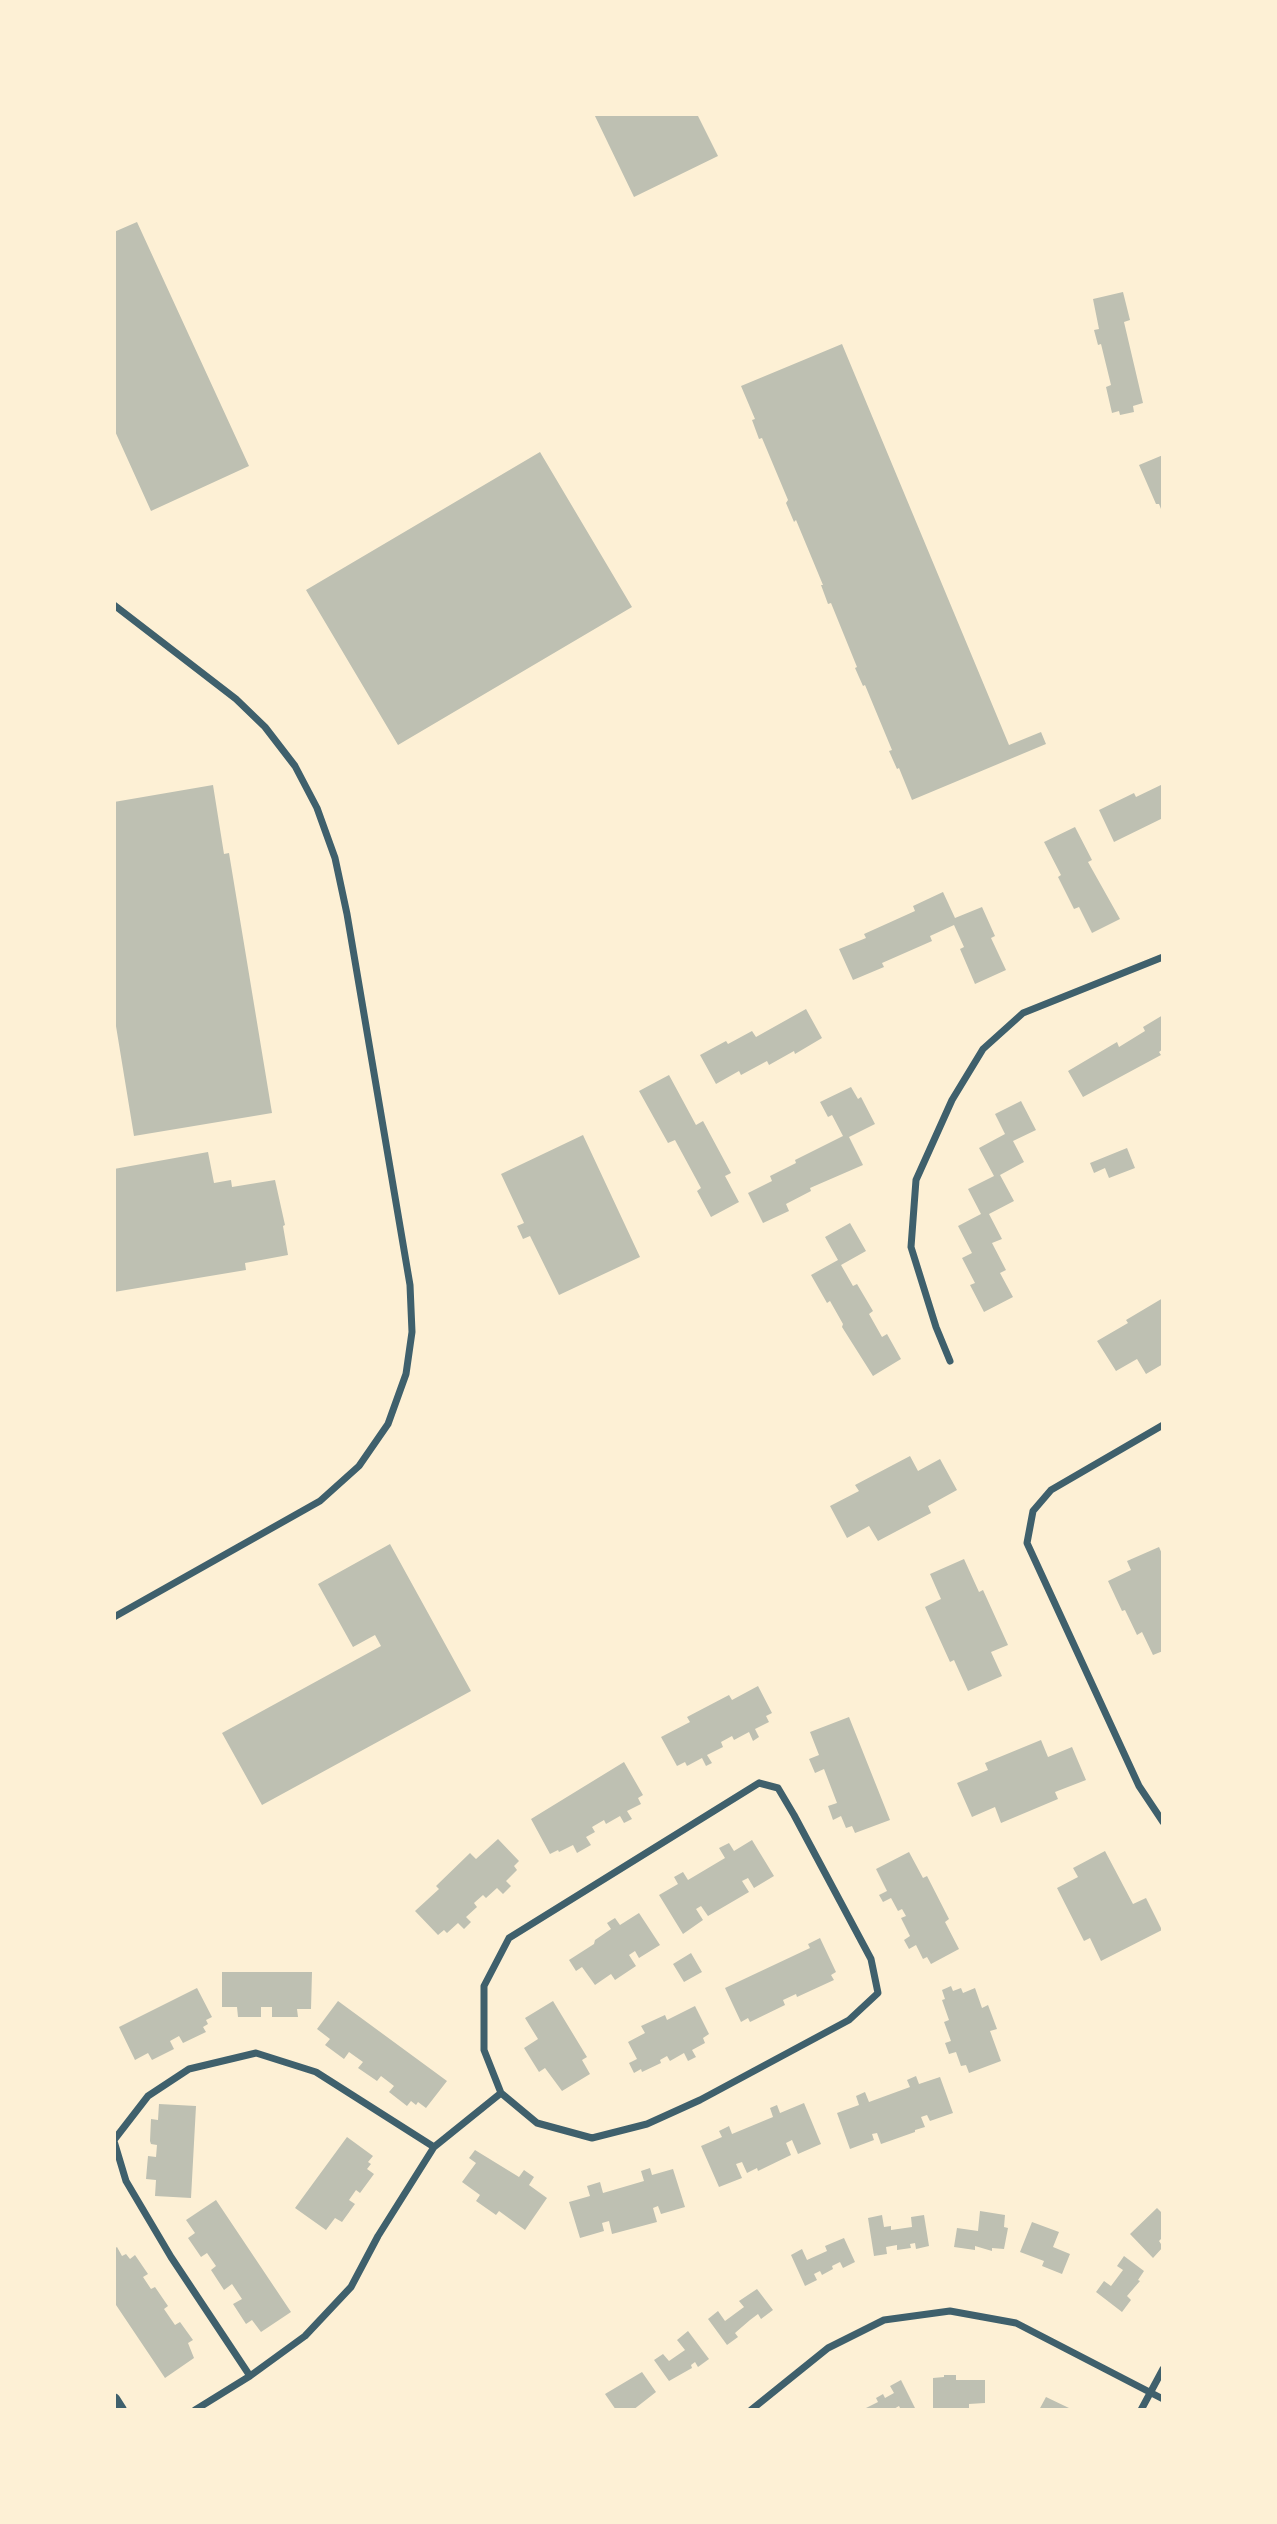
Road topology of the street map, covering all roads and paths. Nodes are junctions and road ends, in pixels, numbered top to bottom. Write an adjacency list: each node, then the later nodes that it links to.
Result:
1 (114, 606): 5 (street)
2 (1163, 957): 3 (street)
3 (950, 1361)
4 (1163, 1425): 6 (street)
5 (114, 1617)
6 (1163, 1822)
7 (501, 2093): 7 (street); 9 (street)
8 (114, 2141): 9 (street); 11 (street)
9 (434, 2147): 11 (street)
10 (1163, 2369): 12 (street)
11 (250, 2376): 16 (street)
12 (1151, 2392): 14 (street); 17 (street); 18 (street)
13 (114, 2399): 15 (street)
14 (1163, 2399)
15 (121, 2410)
16 (195, 2410)
17 (751, 2410)
18 (1141, 2410)

